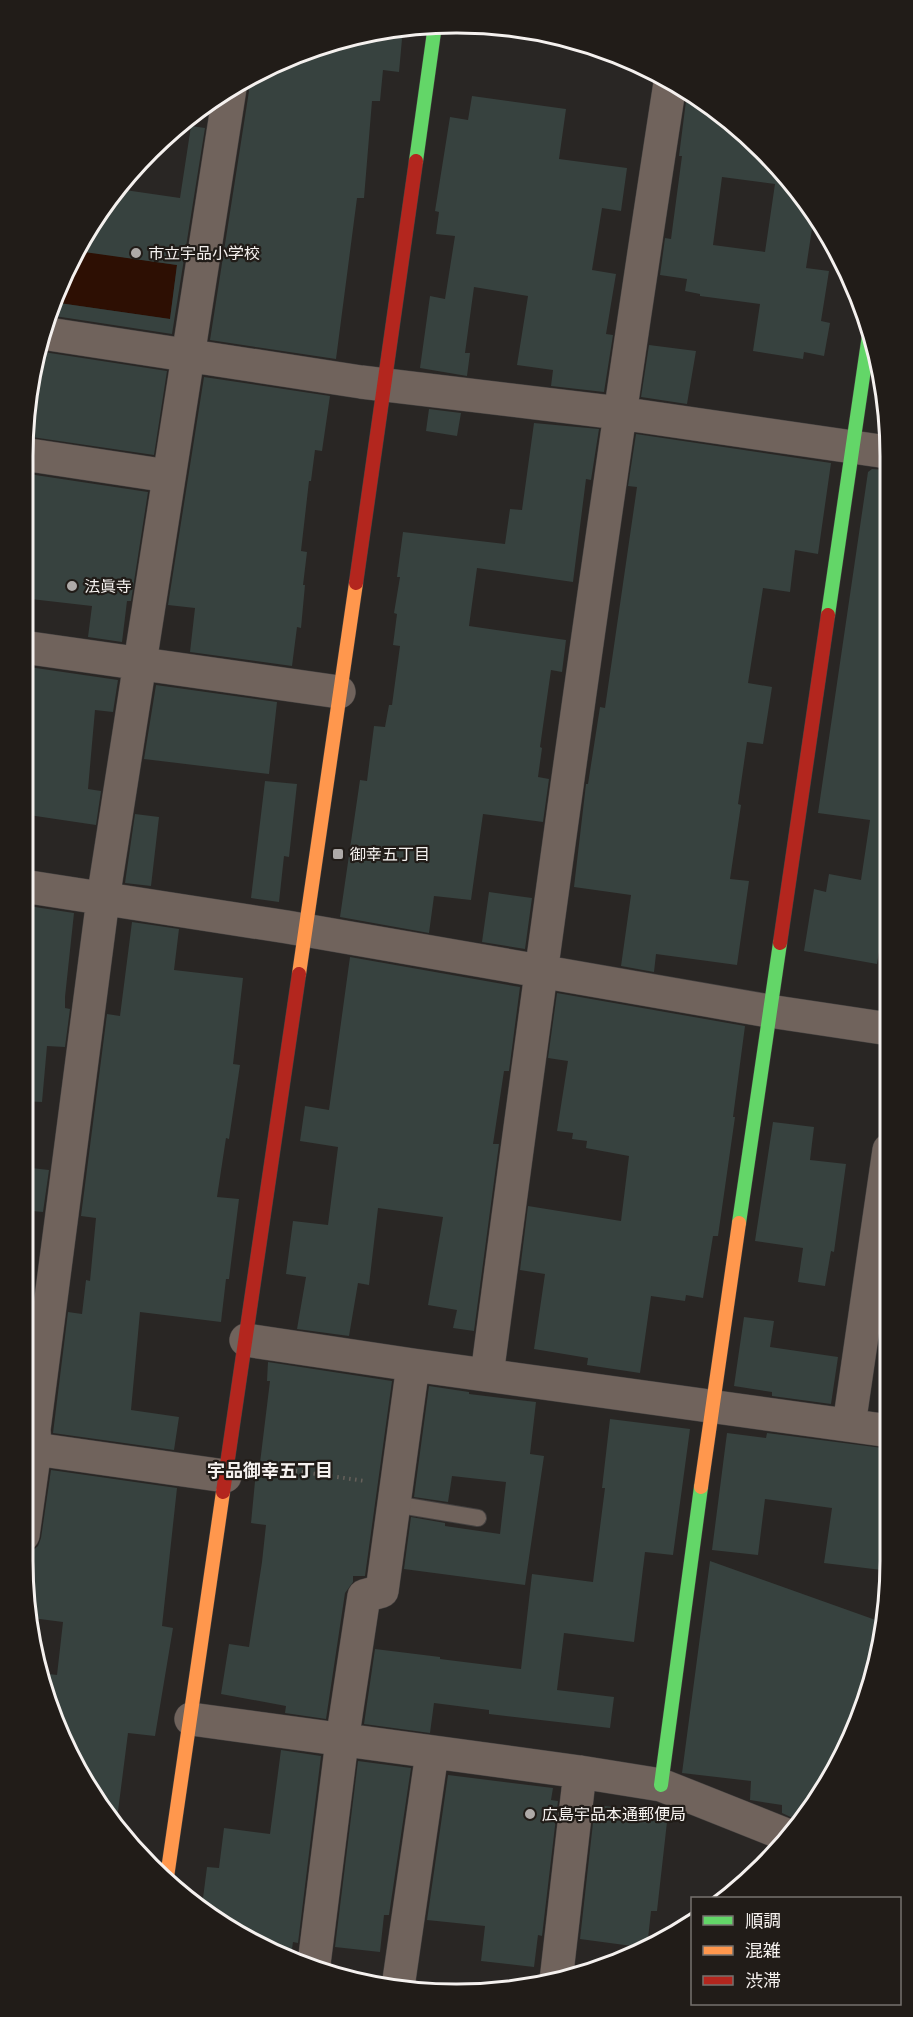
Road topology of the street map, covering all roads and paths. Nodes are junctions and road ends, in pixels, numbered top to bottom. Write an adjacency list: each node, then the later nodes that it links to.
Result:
1 (434, 34): 7 (street)
2 (669, 90): 8 (street)
3 (228, 100): 6 (street)
4 (51, 334): 6 (street)
5 (867, 351): 9 (street)
6 (188, 355): 7 (street); 12 (street)
7 (385, 385): 8 (street); 15 (street)
8 (619, 413): 9 (street); 19 (street)
9 (854, 448): 10 (street); 20 (street)
10 (880, 451)
11 (33, 456): 12 (street)
12 (168, 476): 14 (street)
13 (33, 649): 14 (street)
14 (139, 664): 15 (street); 17 (street)
15 (339, 692): 18 (street)
16 (33, 888): 17 (street)
17 (103, 899): 18 (street); 27 (street)
18 (304, 931): 19 (street); 23 (street)
19 (540, 972): 20 (street); 25 (street)
20 (769, 1011): 21 (street); 26 (street)
21 (880, 1028)
22 (880, 1212): 28 (street)
23 (246, 1340): 24 (street); 31 (street)
24 (413, 1365): 25 (street); 32 (street)
25 (487, 1375): 26 (street)
26 (712, 1406): 28 (street); 38 (street)
27 (33, 1420)
28 (849, 1425): 29 (street)
29 (880, 1430)
30 (33, 1435): 31 (street)
31 (238, 1470): 32 (path); 34 (street)
32 (395, 1495): 33 (lane); 35 (street)
33 (478, 1518)
34 (190, 1719): 35 (street); 40 (street)
35 (342, 1741): 36 (street); 41 (street)
36 (432, 1753): 37 (street); 43 (street)
37 (580, 1772): 38 (street); 42 (street)
38 (662, 1785): 39 (street)
39 (781, 1833)
40 (168, 1870)
41 (315, 1960)
42 (557, 1972)
43 (399, 1980)

